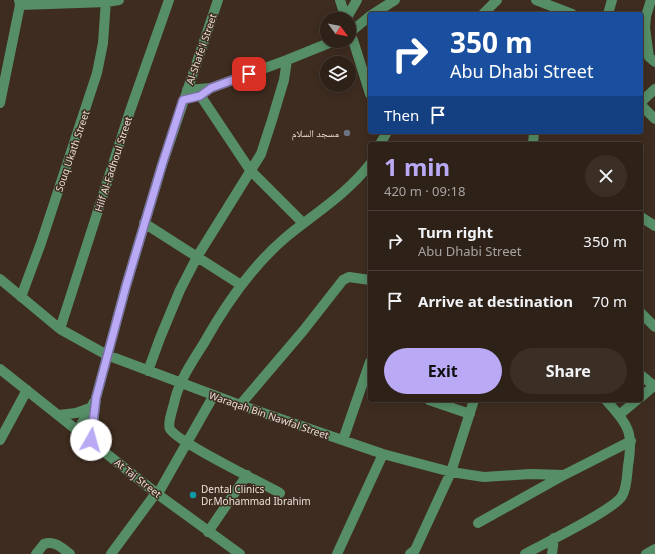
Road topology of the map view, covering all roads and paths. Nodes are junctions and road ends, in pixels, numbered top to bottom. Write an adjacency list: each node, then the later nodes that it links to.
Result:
1 (119, 0): 11 (street)
2 (169, 0): 48 (street, Hilf Al-Fadhoul Street)
3 (218, 0): 25 (street, Al-Shafe'i Street)
4 (340, 0): 14 (street)
5 (357, 0): 15 (street)
6 (395, 0): 16 (street)
7 (497, 0): 17 (street)
8 (536, 0): 13 (street)
9 (612, 0): 18 (street)
10 (651, 0): 24 (street)
11 (107, 1): 12 (street); 45 (street, Souq Ukath Street)
12 (20, 2): 32 (street)
13 (555, 10)
14 (344, 12)
15 (350, 12)
16 (376, 12)
17 (485, 12)
18 (609, 12)
19 (368, 18): 20 (street)
20 (356, 28)
21 (320, 47): 23 (street)
22 (351, 48): 26 (street)
23 (287, 60): 29 (street); 36 (street)
24 (655, 62)
25 (193, 71): 28 (street, Al-Shafe'i Street); 29 (street)
26 (368, 89)
27 (655, 89): 31 (street)
28 (187, 90): 29 (street); 30 (street, Al-Shafe'i Street)
29 (205, 90): 30 (street); 36 (street)
30 (183, 100): 38 (street, Al-Shafe'i Street)
31 (643, 102)
32 (0, 103)
33 (643, 106): 34 (street)
34 (655, 119)
35 (368, 167): 39 (street)
36 (250, 170): 39 (street); 41 (street)
37 (643, 218): 40 (street)
38 (144, 223): 41 (street); 49 (street, Al-Shafe'i Street)
39 (303, 223): 44 (street)
40 (655, 226)
41 (197, 257): 44 (street); 51 (street)
42 (0, 279): 45 (street, Waraqah Bin Nawfal Street)
43 (368, 280): 64 (street)
44 (241, 285): 54 (street)
45 (21, 297): 48 (street, Waraqah Bin Nawfal Street)
46 (643, 316): 47 (street)
47 (655, 326)
48 (60, 329): 49 (street, Waraqah Bin Nawfal Street)
49 (107, 355): 51 (street, Waraqah Bin Nawfal Street); 59 (street, Al-Shafe'i Street)
50 (0, 369): 56 (street, At Taj Street)
51 (148, 371): 54 (street, Waraqah Bin Nawfal Street)
52 (643, 377): 55 (street)
53 (367, 379): 72 (street)
54 (180, 383): 57 (street, Waraqah Bin Nawfal Street); 74 (street)
55 (654, 385): 58 (street)
56 (27, 390): 67 (street, At Taj Street); 70 (street)
57 (214, 395): 64 (street, Waraqah Bin Nawfal Street); 74 (street)
58 (643, 395)
59 (96, 398): 65 (street, Al-Shafe'i Street); 71 (street, Al-Shafe'i Street)
60 (435, 402): 66 (street)
61 (473, 402): 66 (street)
62 (608, 402): 68 (street)
63 (635, 402): 68 (street)
64 (240, 405): 72 (street, Waraqah Bin Nawfal Street)
65 (90, 408): 67 (street); 69 (street, Al-Shafe'i Street)
66 (470, 414): 76 (street)
67 (59, 415): 69 (street, At Taj Street)
68 (619, 415): 73 (street)
69 (78, 430): 71 (street, At Taj Street)
70 (0, 440)
71 (91, 440): 79 (street, At Taj Street)
72 (343, 440): 75 (street, Waraqah Bin Nawfal Street)
73 (631, 441): 78 (street); 84 (street)
74 (188, 443): 77 (street); 79 (street)
75 (383, 454): 76 (street, Waraqah Bin Nawfal Street); 91 (street)
76 (451, 472): 78 (street, Waraqah Bin Nawfal Street); 92 (street)
77 (247, 475): 80 (street); 83 (street)
78 (564, 475): 82 (street)
79 (159, 493): 81 (street); 83 (street, At Taj Street)
80 (280, 493)
81 (143, 517): 88 (street); 89 (street)
82 (478, 523)
83 (208, 532): 90 (street, At Taj Street)
84 (554, 538): 93 (street); 94 (street)
85 (655, 549): 95 (street)
86 (36, 554): 87 (street)
87 (70, 554)
88 (110, 554)
89 (119, 554)
90 (240, 554)
91 (337, 554)
92 (410, 554)
93 (525, 554)
94 (552, 554)
95 (646, 554)

